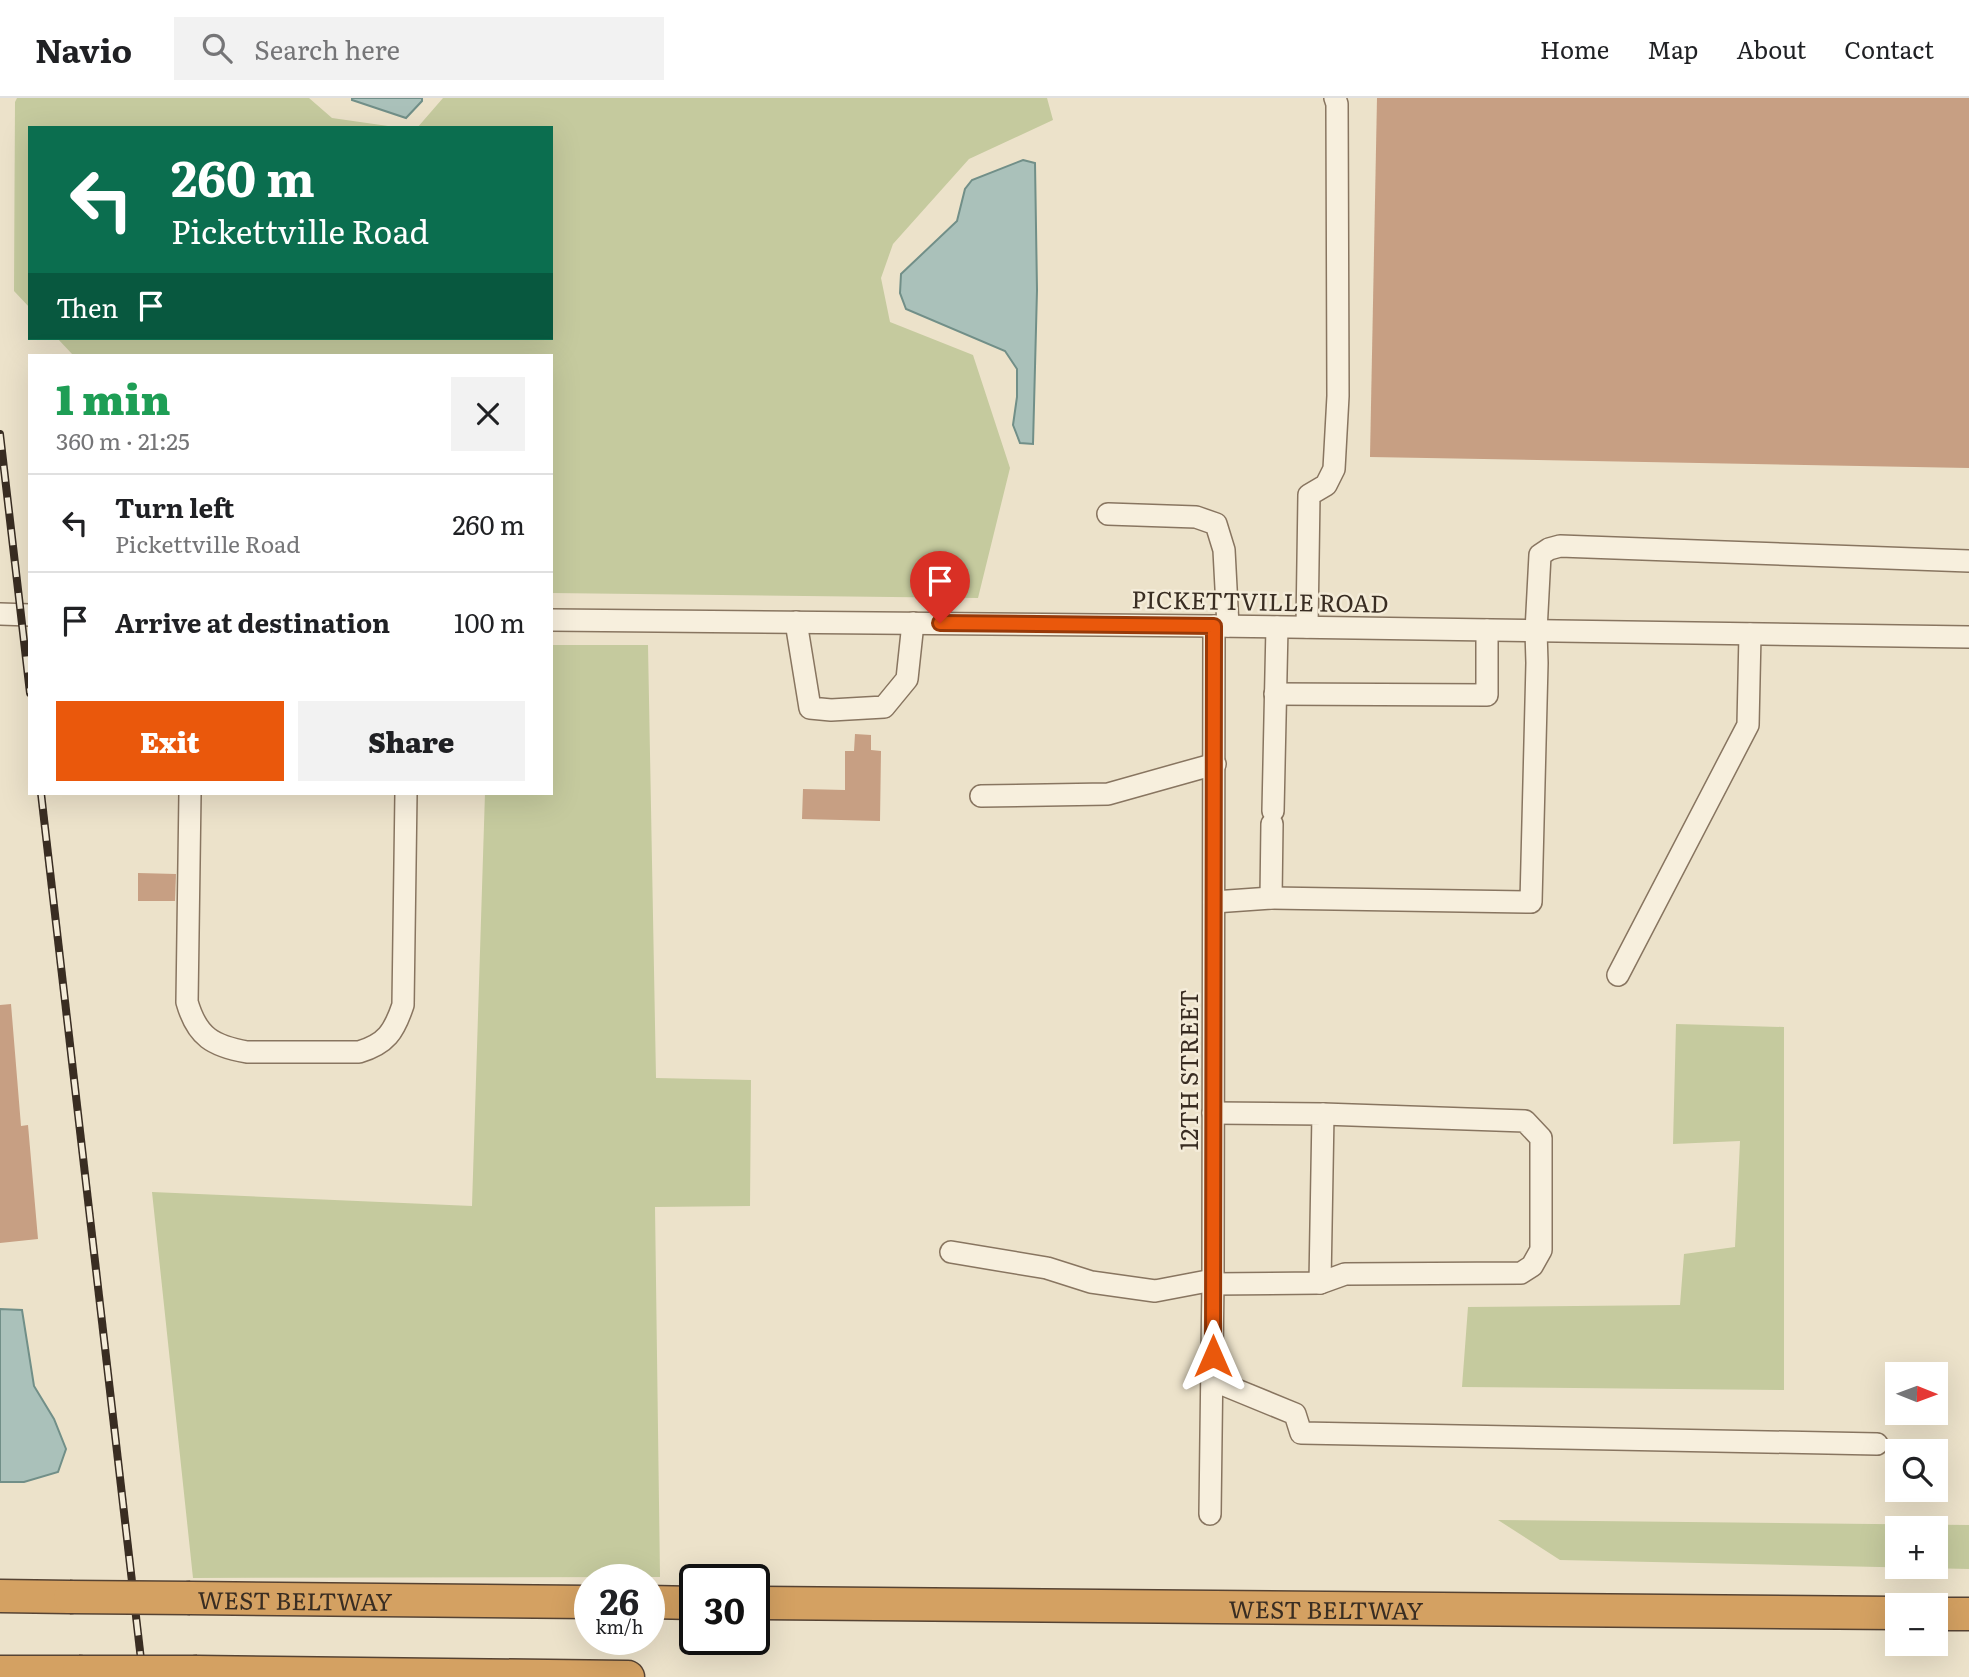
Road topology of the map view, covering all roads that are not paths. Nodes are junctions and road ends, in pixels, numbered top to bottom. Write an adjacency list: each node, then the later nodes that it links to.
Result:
1 (1335, 98): 11 (street)
2 (1108, 514): 9 (street, 12TH STREET)
3 (1969, 561): 13 (street)
4 (0, 614): 5 (street)
5 (28, 615)
6 (553, 620): 7 (street, PICKETTVILLE ROAD)
7 (796, 622): 8 (street, PICKETTVILLE ROAD); 8 (street)
8 (913, 623): 9 (street, PICKETTVILLE ROAD)
9 (1221, 626): 10 (street, PICKETTVILLE ROAD); 17 (street, 12TH STREET)
10 (1277, 627): 11 (street, PICKETTVILLE ROAD); 16 (street)
11 (1307, 627): 12 (street, PICKETTVILLE ROAD)
12 (1487, 630): 13 (street, PICKETTVILLE ROAD); 16 (street)
13 (1536, 631): 14 (street, PICKETTVILLE ROAD); 21 (street)
14 (1750, 634): 15 (street, PICKETTVILLE ROAD); 23 (street)
15 (1969, 637)
16 (1275, 694): 21 (street)
17 (1215, 764): 20 (street); 22 (street, 12TH STREET)
18 (190, 795): 19 (street)
19 (407, 795)
20 (981, 796)
21 (1271, 898): 22 (street)
22 (1214, 902): 24 (street, 12TH STREET)
23 (1618, 975)
24 (1213, 1113): 25 (street); 27 (street, 12TH STREET)
25 (1323, 1114): 28 (street); 28 (street)
26 (951, 1252): 27 (street)
27 (1213, 1282): 28 (street); 29 (street, 12TH STREET)
28 (1320, 1283)
29 (1212, 1380): 30 (street); 31 (street, 12TH STREET)
30 (1877, 1444)
31 (1210, 1514)
32 (0, 1596): 33 (highway, WEST BELTWAY, bridge)
33 (574, 1602)
34 (770, 1603): 35 (highway, WEST BELTWAY)
35 (1885, 1613)
36 (1948, 1614): 37 (highway)
37 (1969, 1614)
38 (0, 1672): 39 (highway, bridge)
39 (628, 1677)

